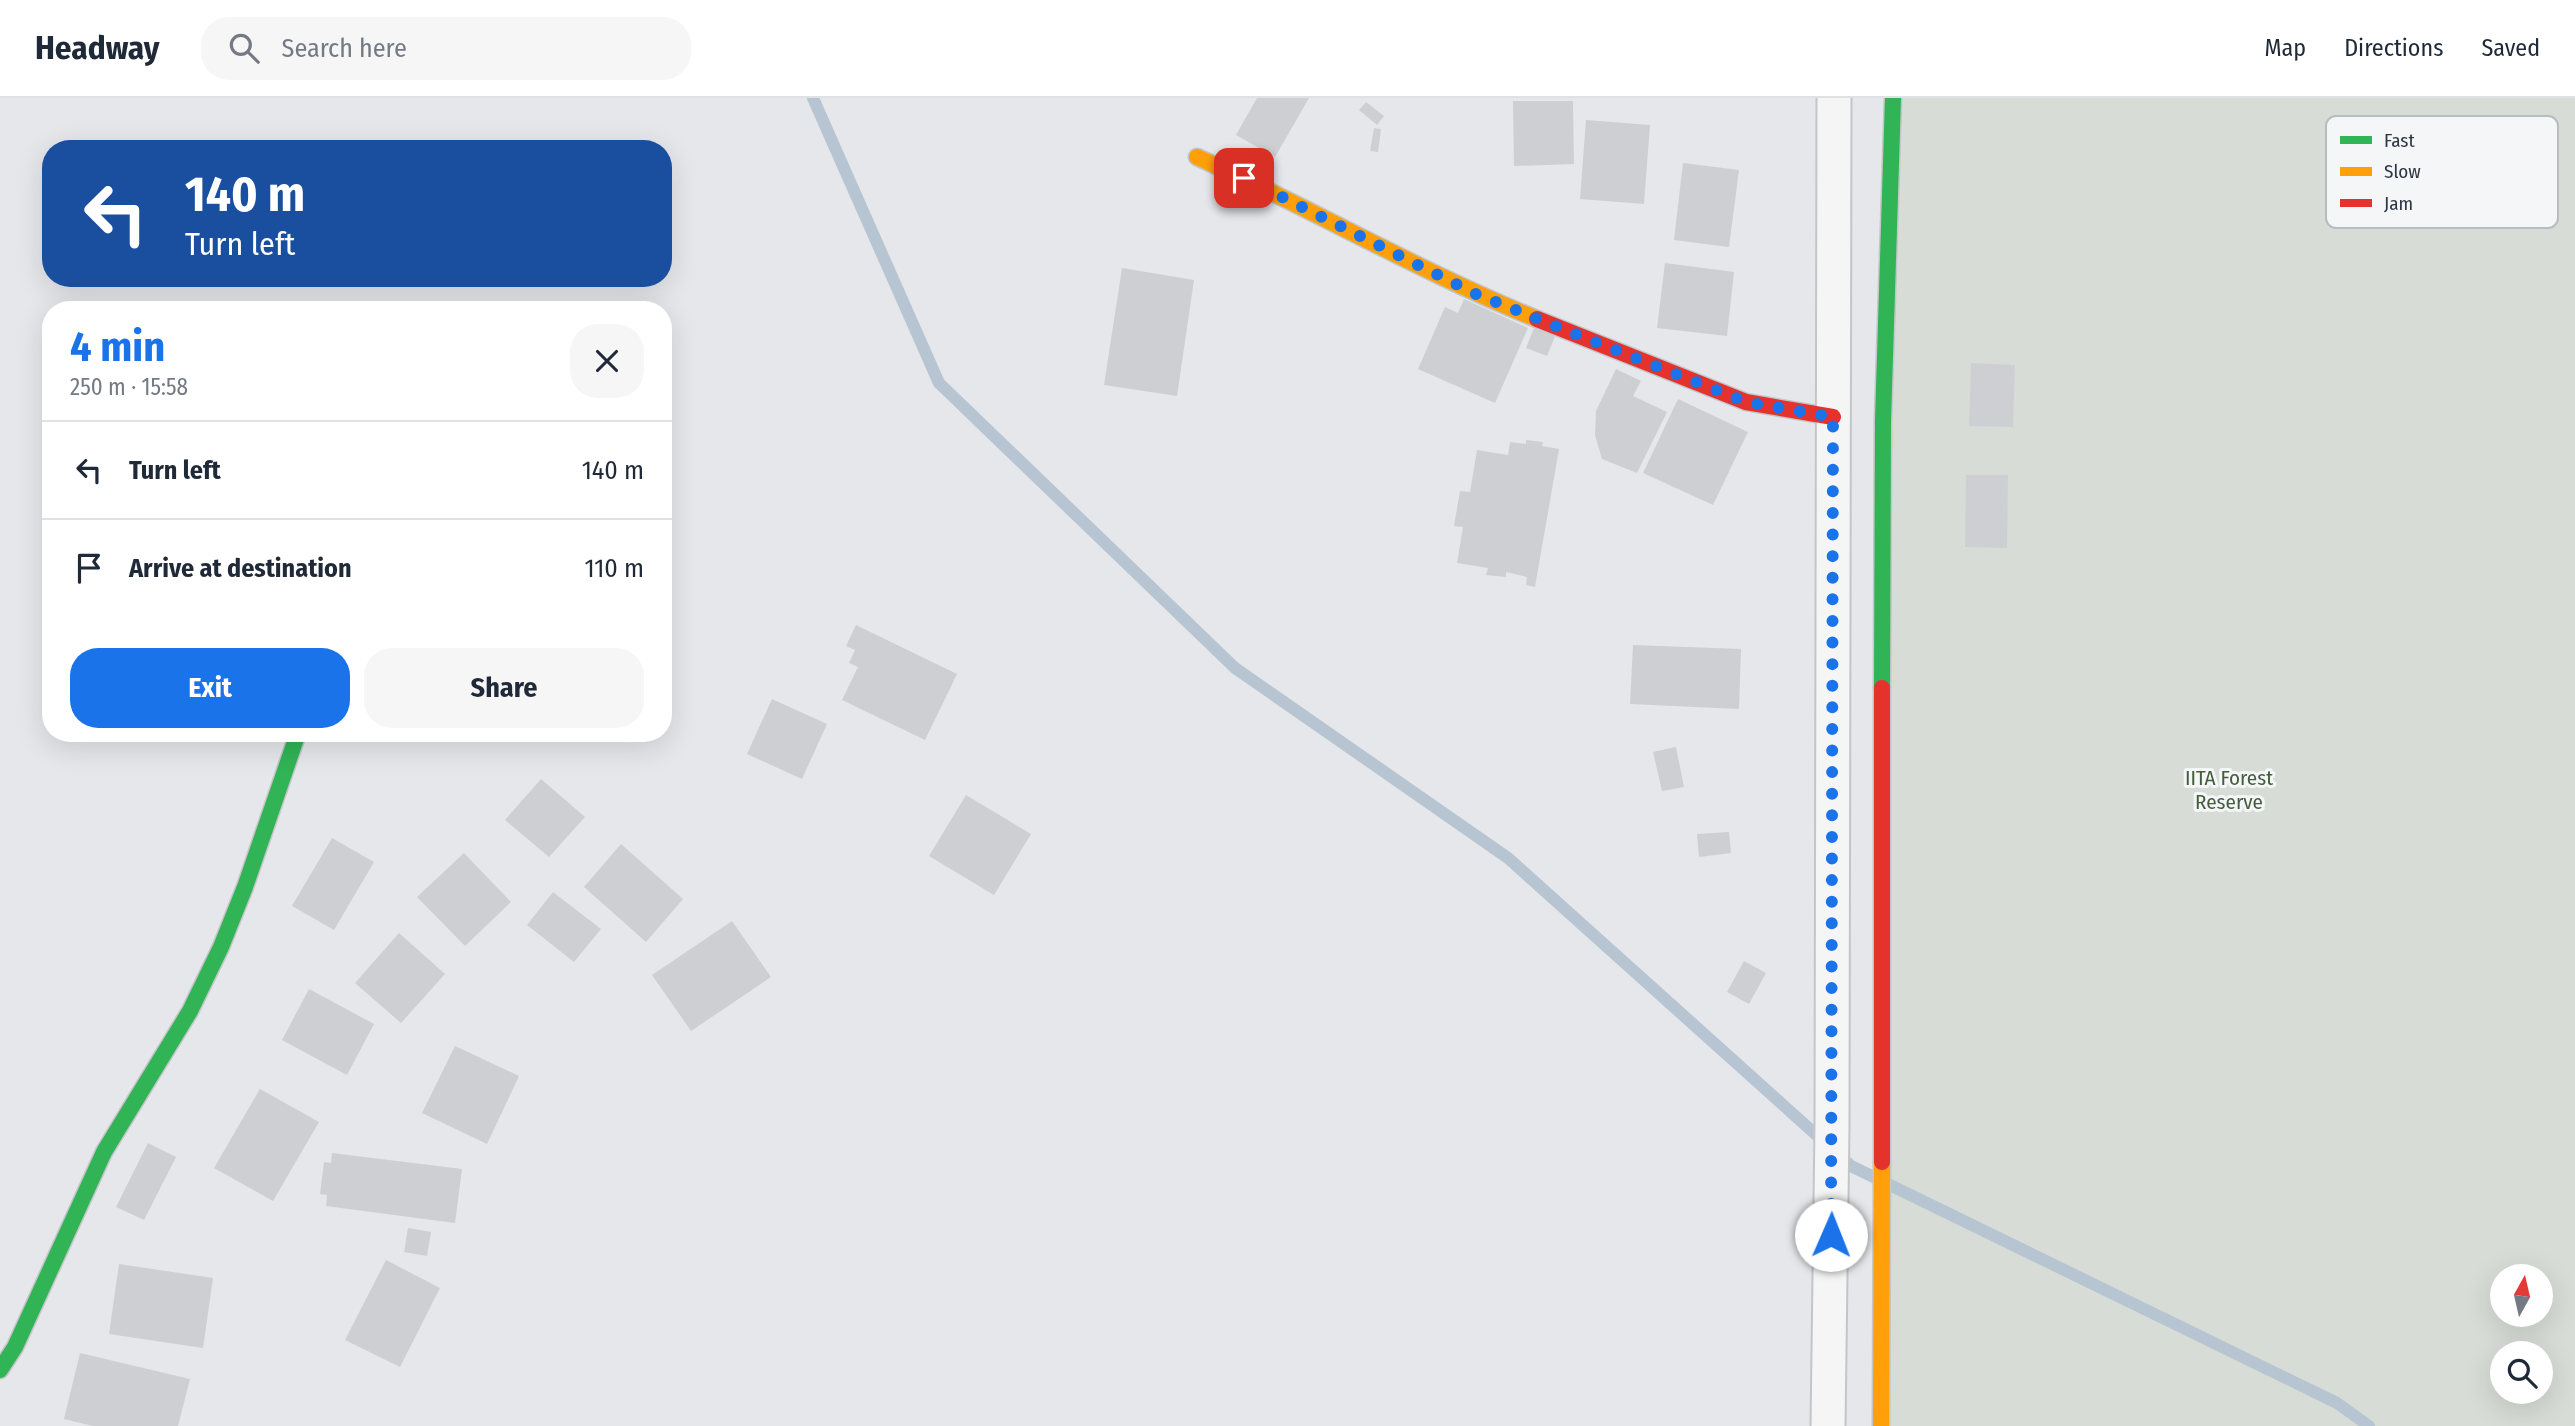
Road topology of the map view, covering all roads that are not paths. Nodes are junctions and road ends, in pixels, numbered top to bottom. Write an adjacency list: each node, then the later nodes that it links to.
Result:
1 (1834, 98): 4 (street)
2 (1893, 98): 8 (street)
3 (1197, 157): 4 (street)
4 (1833, 417): 7 (street)
5 (295, 742): 6 (street)
6 (0, 1370)
7 (1828, 1426)
8 (1881, 1426)

